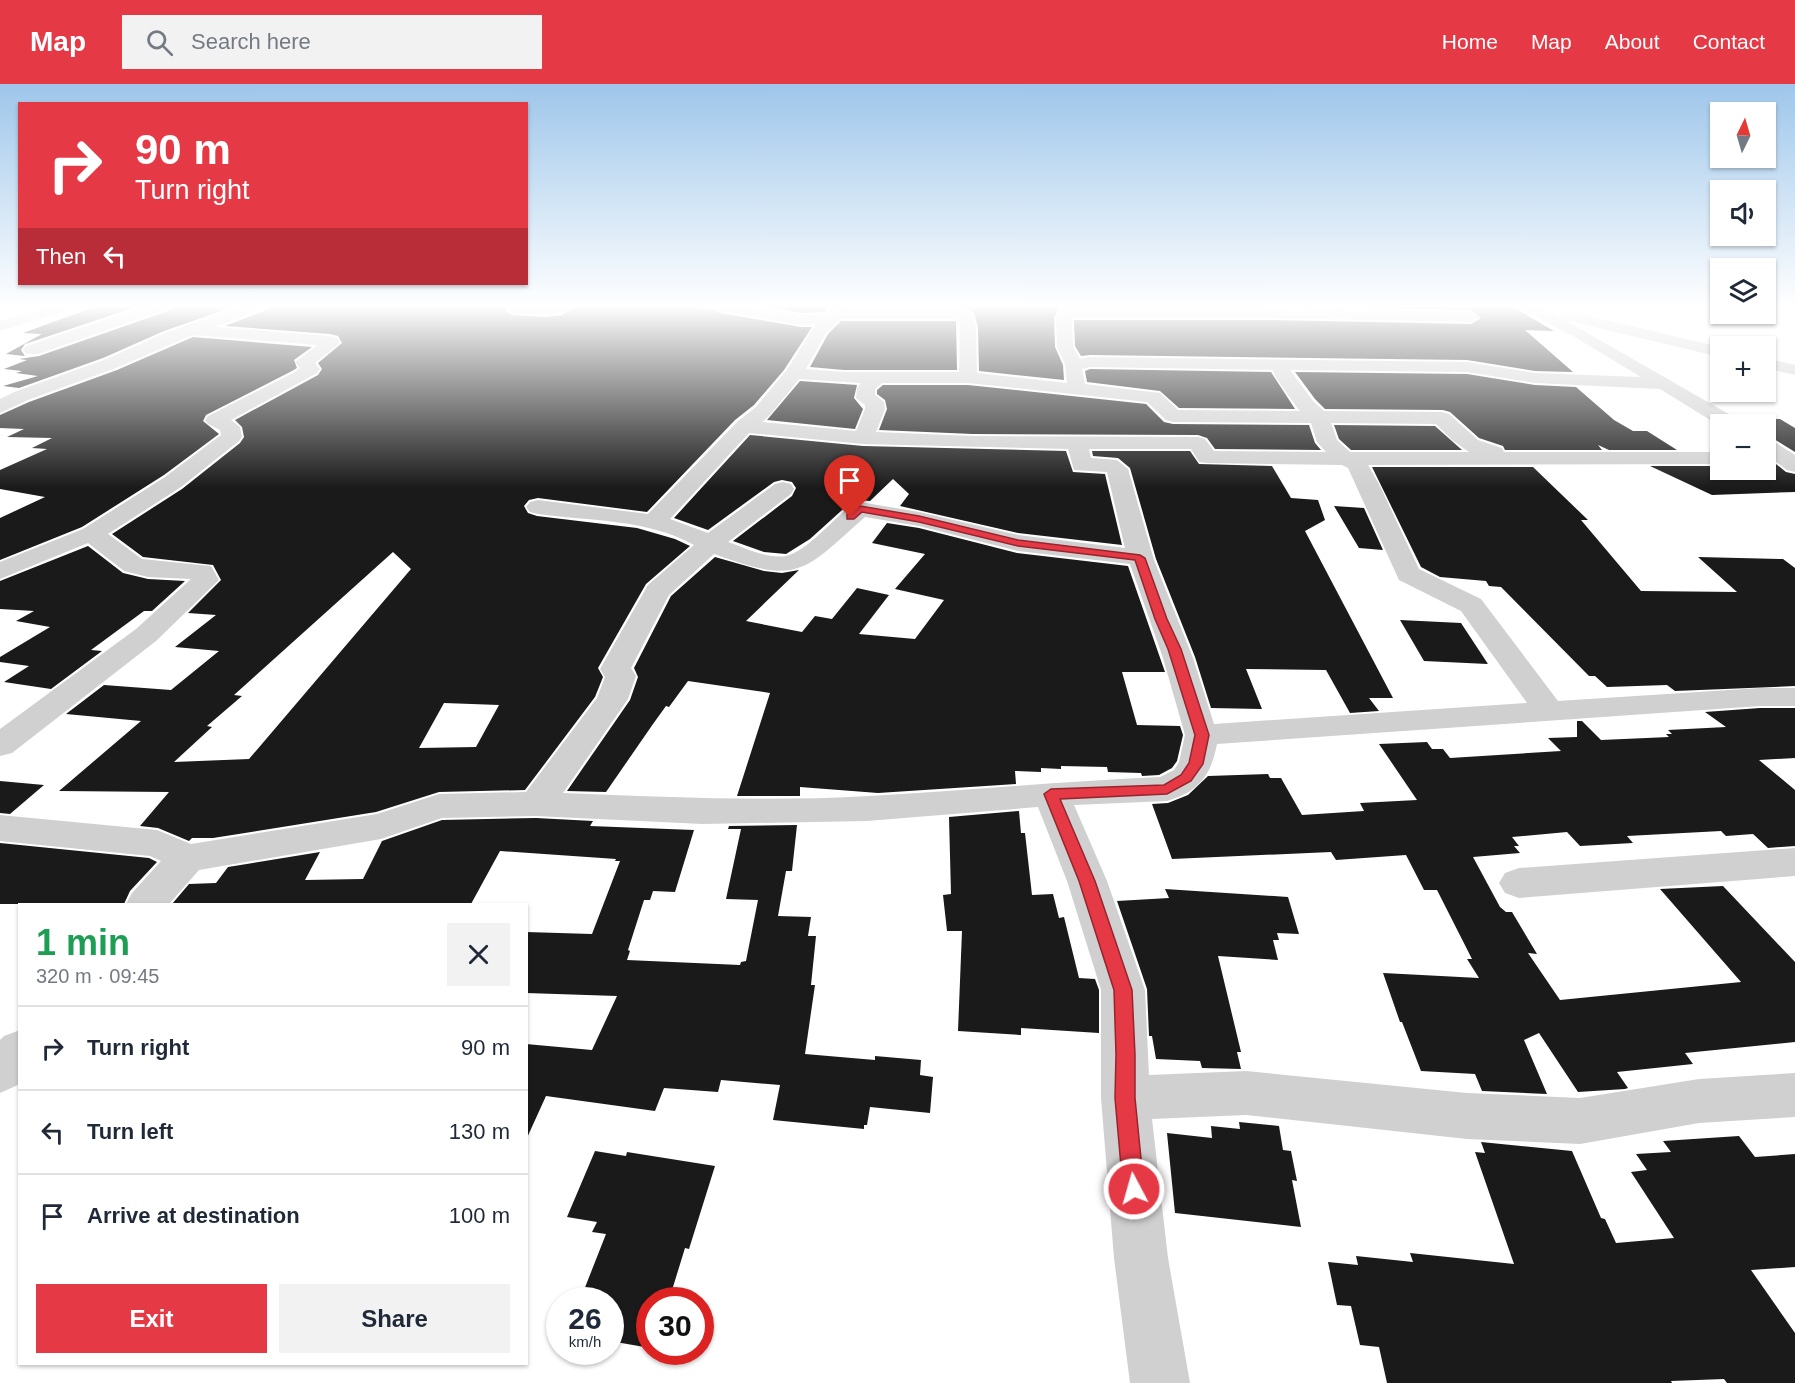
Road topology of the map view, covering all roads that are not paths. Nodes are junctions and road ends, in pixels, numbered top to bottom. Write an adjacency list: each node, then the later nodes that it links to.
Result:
1 (103, 367): 14 (street)
2 (308, 367): 29 (street)
3 (798, 367): 9 (street)
4 (968, 367): 11 (street)
5 (1074, 367): 13 (street)
6 (1281, 367): 16 (street)
7 (1443, 367): 12 (street)
8 (1636, 367): 12 (street)
9 (794, 373): 10 (street); 17 (street)
10 (878, 377): 11 (street); 18 (street)
11 (968, 378): 13 (street)
12 (1666, 384): 15 (street)
13 (1077, 390): 16 (street)
14 (0, 407)
15 (1716, 414)
16 (1319, 417): 21 (street); 22 (street)
17 (744, 426): 18 (street); 28 (street)
18 (863, 438): 19 (street)
19 (1077, 442): 22 (street); 31 (street)
20 (1776, 452): 25 (street)
21 (1509, 457): 22 (street); 23 (street)
22 (1344, 458): 34 (street)
23 (1710, 458)
24 (1776, 460): 25 (street)
25 (1793, 463)
26 (783, 489): 30 (street)
27 (538, 507): 28 (street)
28 (655, 521): 30 (street)
29 (92, 534): 32 (street); 36 (street)
30 (709, 543): 31 (street); 38 (street)
31 (1140, 558): 35 (street)
32 (0, 571)
33 (1795, 697): 34 (street)
34 (1549, 711): 35 (street)
35 (1202, 735): 37 (street)
36 (0, 746)
37 (1051, 794): 38 (street); 47 (street)
38 (536, 804): 40 (street)
39 (0, 828): 40 (street)
40 (187, 858): 43 (street)
41 (1795, 862): 42 (street)
42 (1519, 883)
43 (147, 903)
44 (18, 1052): 45 (street)
45 (0, 1072)
46 (1795, 1095): 47 (street)
47 (1125, 1098): 48 (street)
48 (1160, 1383)

